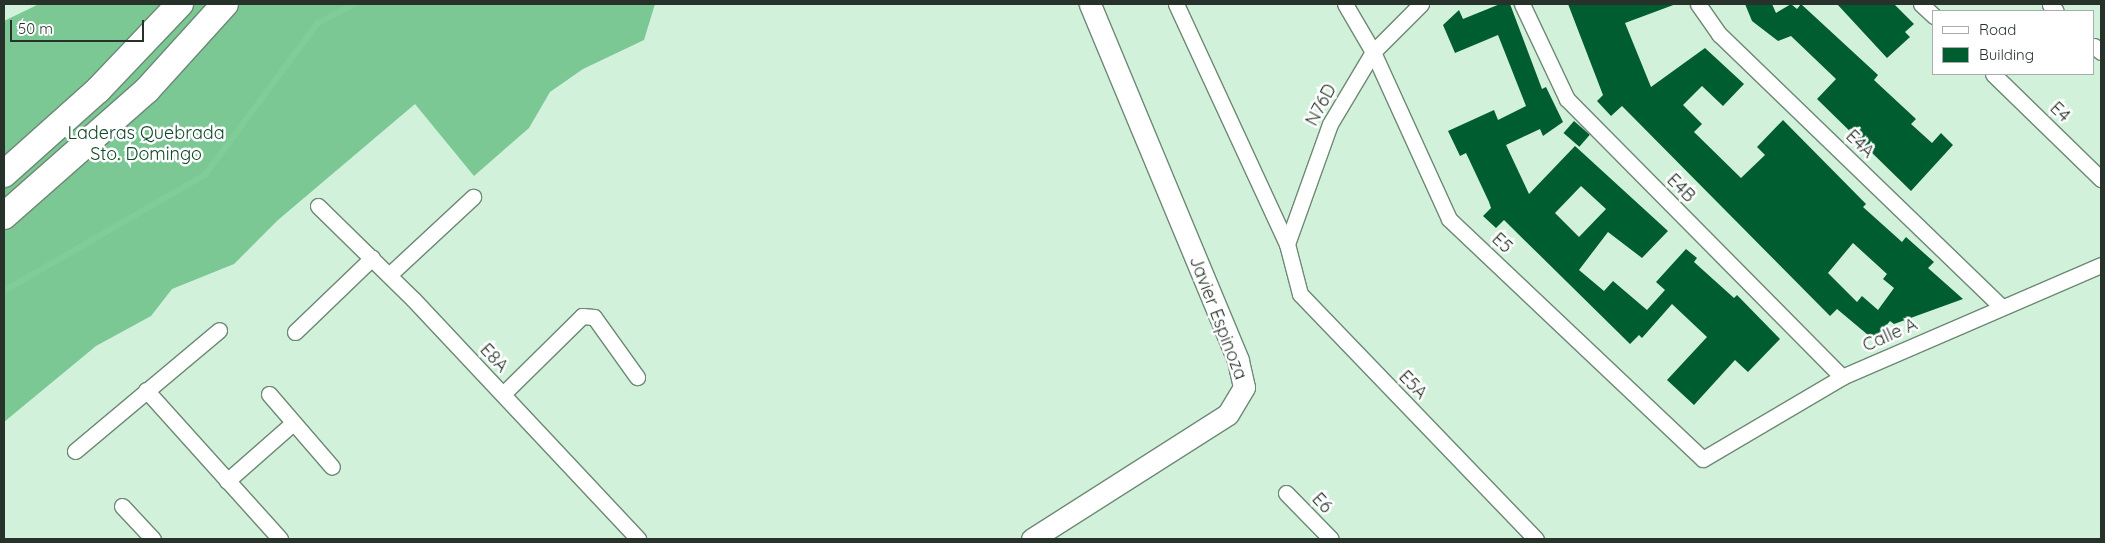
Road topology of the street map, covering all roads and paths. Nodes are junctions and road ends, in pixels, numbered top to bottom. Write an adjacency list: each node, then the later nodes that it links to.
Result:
1 (180, 4): 13 (highway)
2 (225, 4): 17 (highway)
3 (1090, 4): 40 (street, Javier Espinoza)
4 (1176, 4): 18 (street, E5A)
5 (1345, 4): 11 (street, E5)
6 (1421, 4): 11 (street, N76D)
7 (1522, 4): 26 (street, E4B)
8 (1698, 4): 22 (street, E4A)
9 (1921, 4): 10 (street)
10 (1932, 14)
11 (1373, 52): 18 (street, N76D); 32 (street, E5)
12 (1994, 75): 14 (street, E4)
13 (4, 174)
14 (2101, 178)
15 (472, 197): 21 (street)
16 (318, 206): 19 (street, E8A)
17 (4, 216)
18 (1287, 244): 42 (street, E5A)
19 (372, 258): 21 (street, E8A); 24 (street)
20 (2101, 265): 22 (street, Calle A)
21 (388, 275): 29 (street, E8A)
22 (2001, 306): 26 (street, Calle A)
23 (219, 330): 27 (street)
24 (296, 332)
25 (637, 377): 29 (street)
26 (1842, 377): 32 (street, Calle A)
27 (146, 390): 31 (street); 34 (street)
28 (269, 394): 30 (street)
29 (503, 394): 39 (street, E8A)
30 (293, 423): 33 (street); 34 (street)
31 (75, 451)
32 (1703, 459)
33 (332, 467)
34 (227, 480): 38 (street)
35 (1286, 492): 41 (street, E6)
36 (122, 506): 37 (street)
37 (153, 539)
38 (280, 539)
39 (638, 539)
40 (1032, 539)
41 (1330, 539)
42 (1536, 539)

